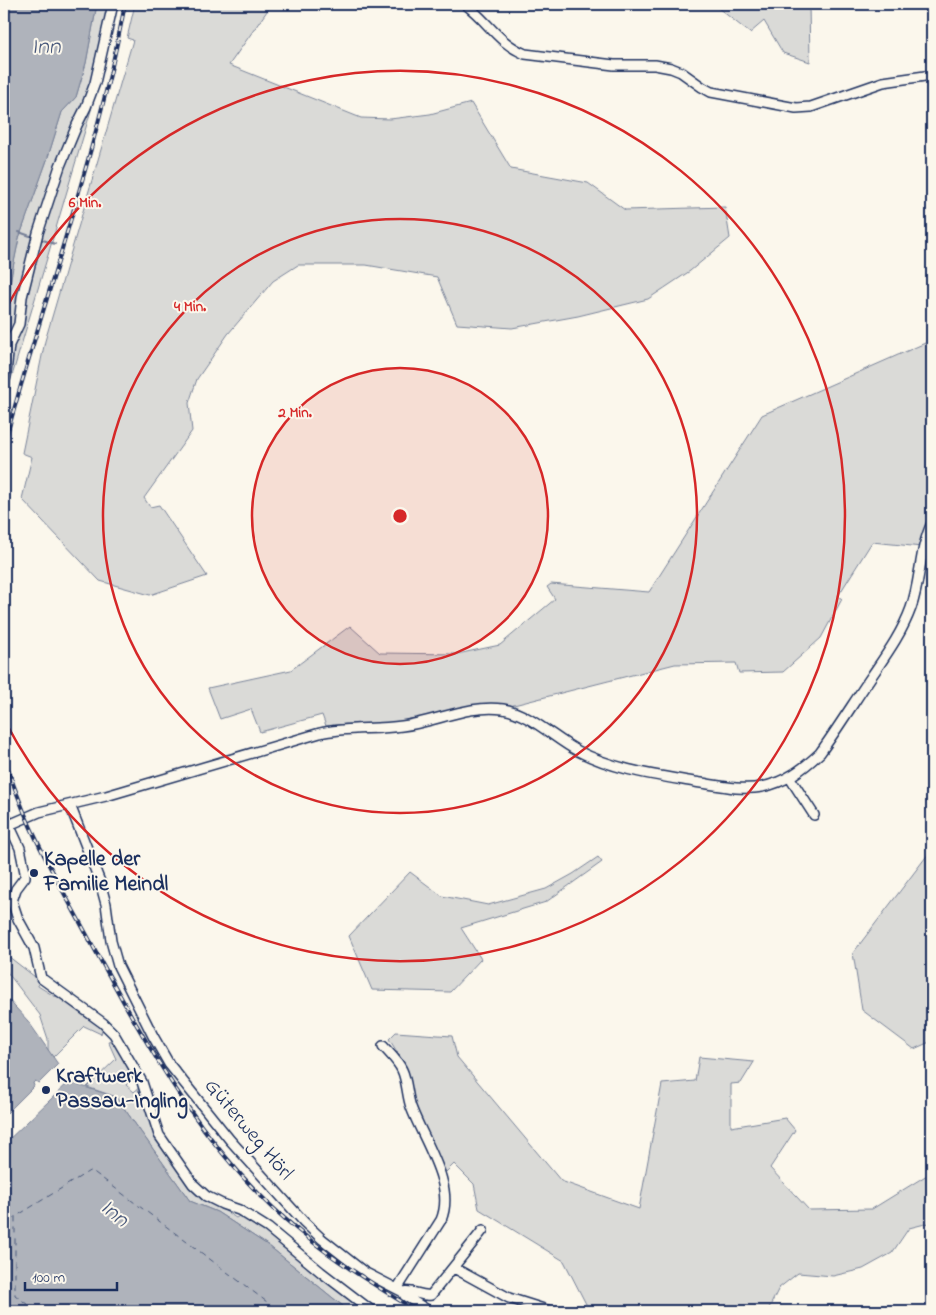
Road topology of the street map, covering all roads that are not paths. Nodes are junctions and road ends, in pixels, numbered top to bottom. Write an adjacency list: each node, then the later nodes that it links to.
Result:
1 (113, 4): 4 (street)
2 (465, 4): 3 (street)
3 (932, 76)
4 (4, 390)
5 (932, 523): 6 (street)
6 (790, 778): 7 (street); 9 (street)
7 (70, 805): 10 (street); 14 (street, Güterweg Hörl)
8 (4, 814): 10 (street)
9 (814, 815)
10 (9, 825): 15 (street)
11 (383, 1046): 14 (street)
12 (483, 1230): 13 (street)
13 (454, 1268): 14 (street); 17 (street)
14 (400, 1290): 16 (street, Güterweg Hörl)
15 (372, 1311)
16 (429, 1311)
17 (550, 1311)

